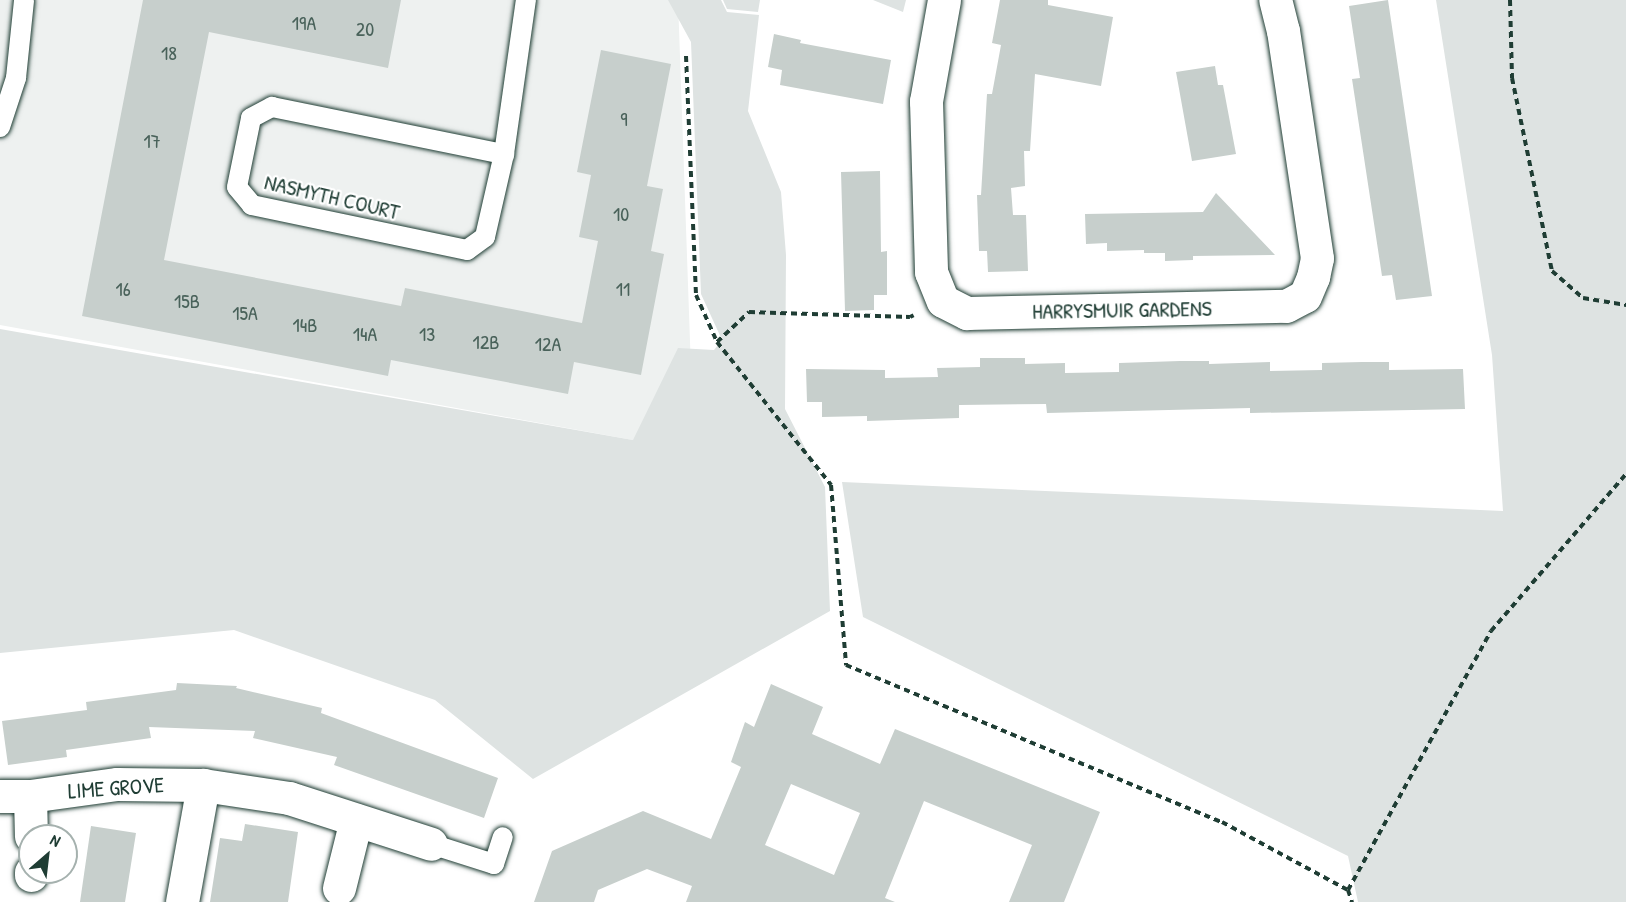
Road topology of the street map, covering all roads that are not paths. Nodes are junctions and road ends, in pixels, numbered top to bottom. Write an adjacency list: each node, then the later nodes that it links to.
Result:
1 (24, 0): 5 (lane)
2 (526, 0): 6 (lane, NASMYTH COURT)
3 (944, 0): 4 (street, HARRYSMUIR GARDENS)
4 (1275, 0)
5 (0, 127)
6 (504, 154): 6 (lane, NASMYTH COURT)
7 (203, 785): 8 (street, LIME GROVE); 9 (street, LIME GROVE); 14 (street)
8 (15, 796): 10 (street, LIME GROVE)
9 (356, 820): 12 (street, LIME GROVE); 13 (street)
10 (26, 824)
11 (503, 837): 12 (lane)
12 (431, 844)
13 (339, 888)
14 (182, 902)

